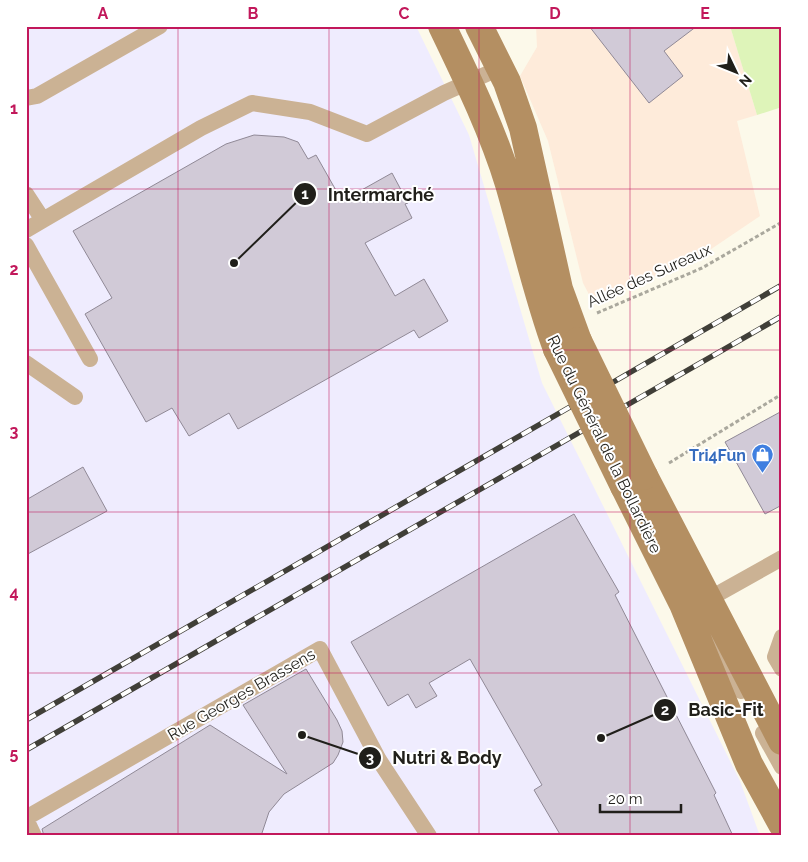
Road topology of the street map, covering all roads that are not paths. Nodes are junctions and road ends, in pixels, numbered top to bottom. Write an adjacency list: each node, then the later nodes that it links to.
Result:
1 (160, 26): 6 (lane)
2 (442, 26): 5 (main road, Rue du Général de la Bollardière)
3 (479, 26): 4 (main road, Rue du Général de la Bollardière)
4 (500, 68): 5 (lane); 11 (main road, Rue du Général de la Bollardière)
5 (469, 82): 8 (lane); 11 (main road, Rue du Général de la Bollardière)
6 (26, 98)
7 (26, 194): 8 (lane)
8 (43, 220): 9 (lane)
9 (26, 230)
10 (26, 245): 12 (lane)
11 (569, 338): 16 (main road, Rue du Général de la Bollardière, bridge)
12 (90, 359)
13 (26, 363): 14 (lane)
14 (75, 397)
15 (782, 558): 16 (lane)
16 (695, 602): 19 (main road, Rue du Général de la Bollardière); 20 (lane); 22 (main road, Rue du Général de la Bollardière)
17 (782, 637): 18 (lane)
18 (782, 669)
19 (782, 741)
20 (782, 767)
21 (26, 818): 23 (lane); 24 (lane, Rue Georges Brassens)
22 (782, 824)
23 (34, 836)
24 (429, 836)

